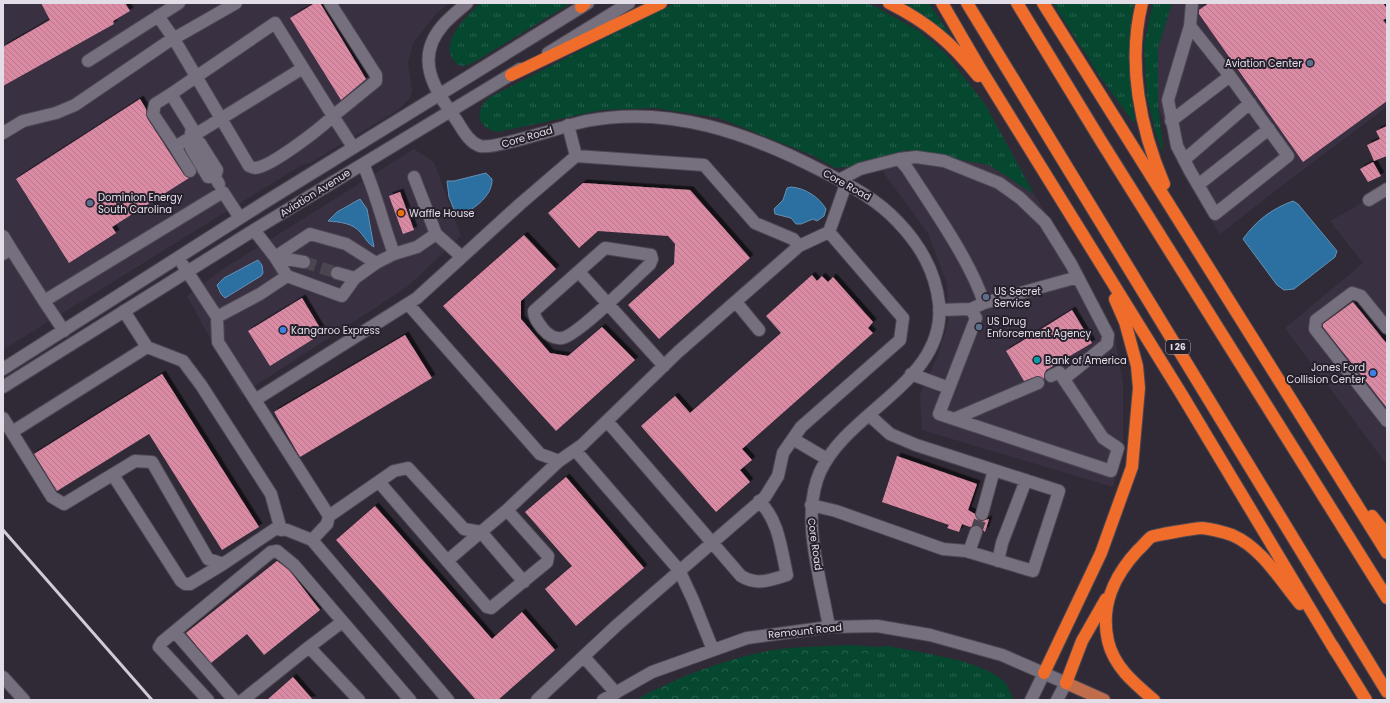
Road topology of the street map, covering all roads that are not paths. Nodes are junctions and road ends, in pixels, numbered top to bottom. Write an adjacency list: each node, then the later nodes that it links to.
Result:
1 (179, 3): 15 (street)
2 (236, 3): 17 (street)
3 (330, 3): 27 (street)
4 (466, 3): 23 (street, Core Road)
5 (629, 3): 20 (street, Aviation Avenue)
6 (661, 3): 20 (highway)
7 (889, 3): 33 (highway)
8 (942, 3): 33 (highway)
9 (967, 3): 136 (highway, I 26)
10 (1017, 3): 125 (highway)
11 (1044, 3): 62 (highway)
12 (1142, 3): 62 (highway)
13 (1192, 3): 16 (street)
14 (585, 4): 23 (street, Aviation Avenue)
15 (158, 16): 17 (street); 18 (street)
16 (1190, 26): 21 (street); 29 (street)
17 (174, 39): 22 (street); 32 (street)
18 (88, 61)
19 (303, 68): 22 (street); 27 (street); 28 (street)
20 (511, 75): 26 (street, Aviation Avenue)
21 (1230, 76): 25 (street); 29 (street)
22 (195, 77): 24 (street); 28 (street)
23 (439, 93): 26 (street, Core Road); 36 (street, Aviation Avenue)
24 (171, 94): 34 (street); 35 (street)
25 (1250, 103): 31 (street); 39 (street)
26 (450, 111): 30 (street, Core Road); 40 (street, Aviation Avenue)
27 (333, 116): 28 (street); 36 (street)
28 (220, 119): 34 (street)
29 (1171, 121): 39 (street)
30 (568, 125): 37 (street); 43 (street, Core Road)
31 (1269, 130): 44 (street); 44 (street)
32 (3, 133)
33 (1024, 138): 49 (highway)
34 (191, 140): 35 (street); 46 (street)
35 (175, 147): 41 (street)
36 (353, 147): 48 (street, Aviation Avenue)
37 (576, 156): 54 (street); 59 (street)
38 (899, 159): 43 (street); 67 (street); 72 (street)
39 (1184, 160): 44 (street)
40 (363, 164): 50 (street, Aviation Avenue); 56 (street)
41 (190, 171)
42 (414, 177): 52 (street)
43 (843, 182): 51 (street); 75 (street, Core Road)
44 (1198, 185)
45 (1387, 189): 47 (street)
46 (223, 192): 48 (street); 69 (street)
47 (1369, 200)
48 (240, 218): 58 (street, Aviation Avenue)
49 (1076, 223): 131 (highway); 133 (highway)
50 (254, 230): 57 (street); 63 (street, Aviation Avenue)
51 (829, 232): 54 (street); 97 (street)
52 (436, 234): 56 (street); 59 (street)
53 (3, 236): 55 (street)
54 (799, 246): 70 (street)
55 (7, 252): 69 (street)
56 (394, 254): 61 (street)
57 (275, 256): 60 (street); 61 (street); 66 (street)
58 (179, 257): 63 (street); 80 (street, Aviation Avenue)
59 (462, 257): 73 (street)
60 (304, 262)
61 (376, 263): 68 (street)
62 (1210, 268): 98 (highway)
63 (186, 272): 76 (street, Aviation Avenue); 77 (street)
64 (337, 272): 68 (street)
65 (579, 272): 71 (street); 71 (street); 71 (street)
66 (287, 276): 68 (street); 77 (street)
67 (1078, 277): 72 (street); 86 (street)
68 (355, 278)
69 (44, 301): 80 (street)
70 (736, 302): 79 (street); 82 (street)
71 (608, 303): 82 (street)
72 (984, 303): 74 (street)
73 (408, 304): 90 (street); 101 (street)
74 (971, 309): 75 (street); 89 (street)
75 (939, 310): 84 (street, Core Road)
76 (124, 311): 81 (street); 88 (street, Aviation Avenue)
77 (217, 317): 90 (street)
78 (1387, 328): 95 (street)
79 (759, 330)
80 (64, 331): 83 (street, Aviation Avenue)
81 (147, 348): 96 (street); 111 (street)
82 (664, 366): 94 (street)
83 (3, 369)
84 (911, 374): 89 (street); 91 (street, Core Road)
85 (1051, 376): 86 (street)
86 (1065, 378): 93 (street)
87 (1038, 383): 93 (street)
88 (3, 387)
89 (949, 388): 93 (street)
90 (255, 400): 110 (street)
91 (869, 415): 100 (street, Core Road); 102 (street)
92 (3, 418): 96 (street)
93 (954, 419)
94 (607, 421): 99 (street); 116 (street)
95 (1387, 421)
96 (12, 432): 103 (street)
97 (793, 439): 100 (street); 106 (street)
98 (1318, 440): 114 (highway); 118 (highway)
99 (575, 450): 101 (street); 122 (street)
100 (827, 459): 107 (street, Core Road)
101 (559, 461): 108 (street)
102 (994, 470): 104 (street); 109 (street)
103 (113, 475): 121 (street); 121 (street)
104 (1026, 480): 120 (street); 120 (street)
105 (379, 482): 110 (street); 112 (street); 119 (street)
106 (759, 502): 116 (street); 116 (street)
107 (811, 505): 117 (street); 127 (street, Core Road)
108 (507, 510): 112 (street); 123 (street)
109 (982, 514)
110 (329, 516): 115 (street)
111 (281, 530): 115 (street); 121 (street)
112 (481, 532): 119 (street); 123 (street)
113 (976, 532): 117 (street)
114 (1387, 535)
115 (312, 540): 144 (street)
116 (712, 542): 122 (street)
117 (969, 552): 120 (street)
118 (1387, 553)
119 (447, 561): 123 (street)
120 (998, 561)
121 (223, 564)
122 (679, 570): 130 (street); 132 (street)
123 (524, 582)
124 (1111, 590): 131 (highway); 135 (highway); 150 (highway)
125 (1387, 598)
126 (342, 622): 128 (street); 129 (street); 143 (street)
127 (829, 627): 130 (street, Remount Road); 133 (street, Remount Road)
128 (175, 632): 139 (street); 140 (street)
129 (309, 646): 141 (street); 142 (street)
130 (713, 650): 137 (street, Remount Road)
131 (1336, 652): 151 (highway)
132 (584, 657): 137 (street); 145 (street)
133 (1044, 673): 135 (street, Remount Road); 147 (street)
134 (3, 677): 138 (street)
135 (1066, 683): 148 (street); 149 (main road, Remount Road)
136 (1387, 692)
137 (616, 693): 146 (street, Remount Road)
138 (24, 700)
139 (208, 700)
140 (234, 700)
141 (243, 700)
142 (359, 700)
143 (410, 700)
144 (448, 700)
145 (537, 700)
146 (603, 700)
147 (1030, 700)
148 (1057, 700)
149 (1104, 700)
150 (1154, 700)
151 (1366, 700)

